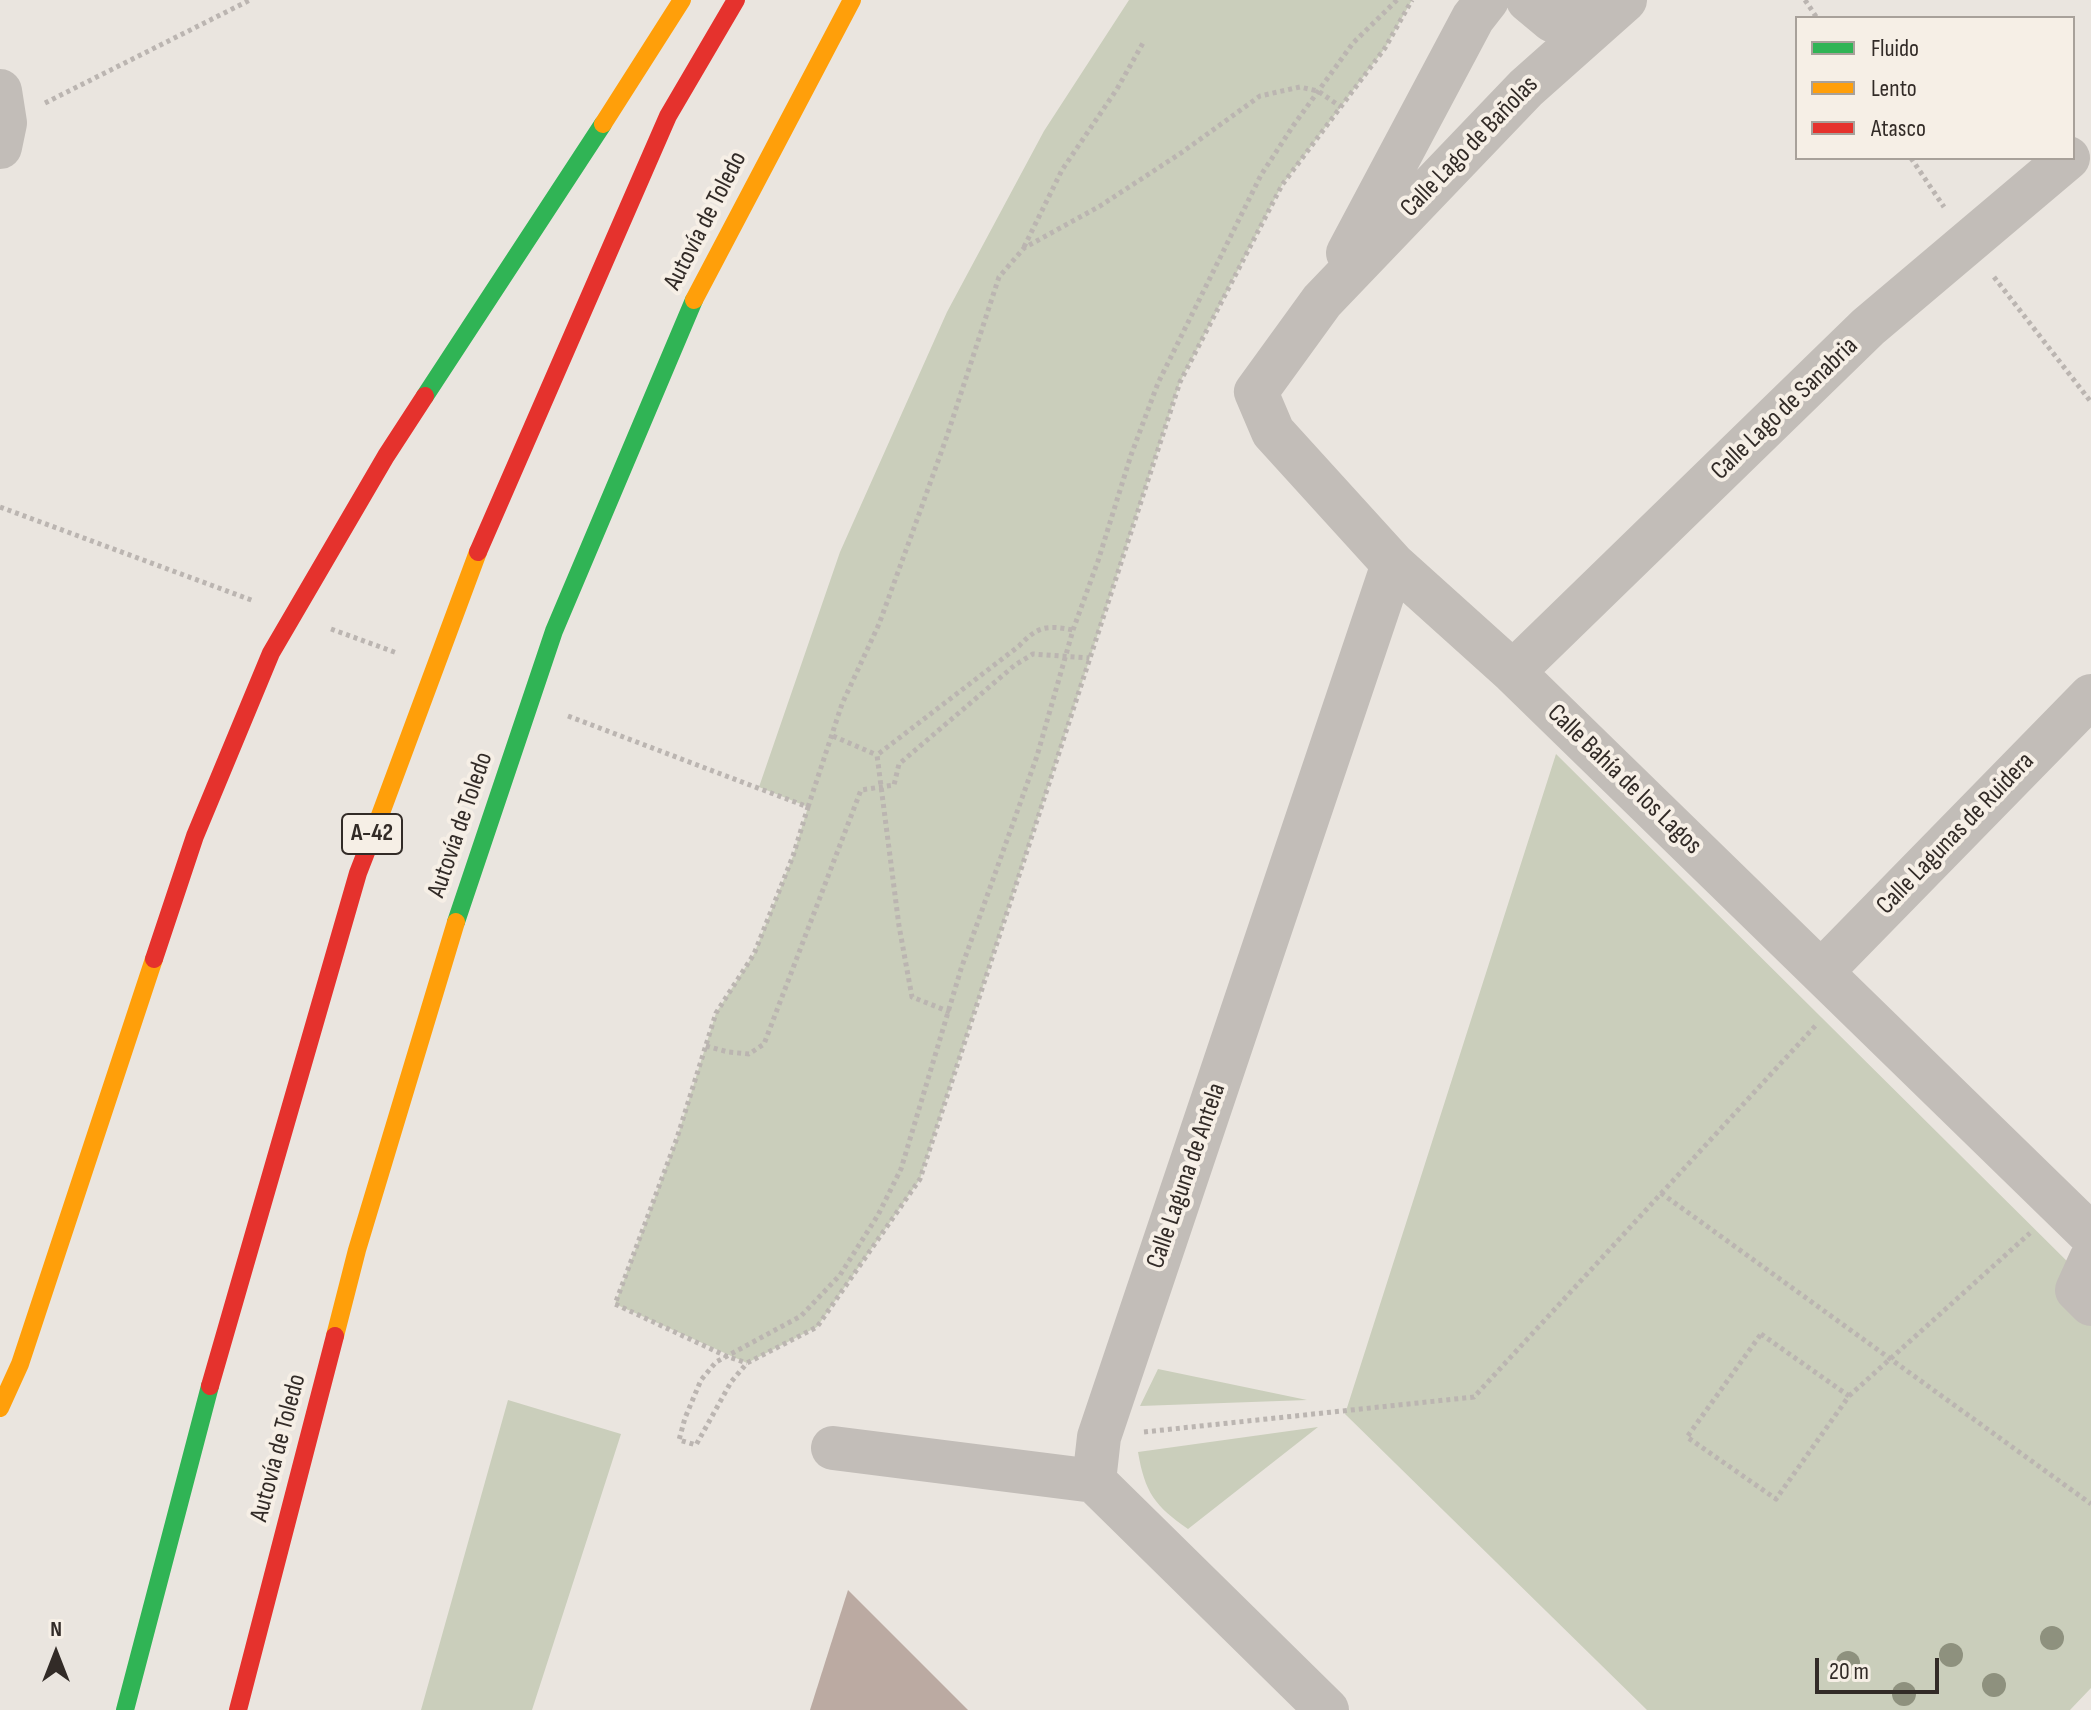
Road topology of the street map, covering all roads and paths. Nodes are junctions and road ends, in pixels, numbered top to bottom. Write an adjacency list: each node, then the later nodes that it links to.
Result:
1 (250, 0): 13 (path)
2 (682, 0): 47 (highway)
3 (736, 0): 52 (highway, A-42)
4 (852, 0): 53 (highway, Autovía de Toledo)
5 (1397, 0): 11 (path)
6 (1412, 0): 12 (path)
7 (1487, 0): 20 (street)
8 (1528, 0): 9 (street)
9 (1612, 11): 20 (street, Calle Lago de Bañolas)
10 (1143, 43): 19 (path)
11 (1318, 91): 12 (path); 19 (path); 25 (path)
12 (1341, 107): 27 (path)
13 (2, 120)
14 (2091, 139): 15 (street)
15 (2075, 152)
16 (1912, 160): 18 (path)
17 (2066, 160): 18 (street, Calle Lago de Sanabria)
18 (1968, 243): 21 (path); 28 (street, Calle Lago de Sanabria)
19 (1024, 248): 30 (path)
20 (1322, 301): 24 (street, Calle Bahía de los Lagos)
21 (2091, 402)
22 (0, 507): 23 (path)
23 (70, 533)
24 (1393, 564): 28 (street, Calle Bahía de los Lagos); 48 (street, Calle Laguna de Antela)
25 (1073, 630): 26 (path); 31 (path)
26 (1066, 656): 27 (path); 32 (path); 36 (path)
27 (1089, 658): 45 (path)
28 (1513, 672): 35 (street, Calle Bahía de los Lagos)
29 (2091, 696): 35 (street, Calle Lagunas de Ruidera)
30 (833, 736): 31 (path); 34 (path)
31 (877, 755): 32 (path)
32 (879, 788): 36 (path); 37 (path)
33 (796, 801): 34 (path)
34 (808, 807): 37 (path)
35 (1833, 983): 38 (path); 40 (street, Calle Bahía de los Lagos)
36 (950, 1012): 43 (path)
37 (706, 1046): 43 (path)
38 (1661, 1193): 44 (path); 48 (path)
39 (2033, 1230): 44 (path)
40 (2091, 1235)
41 (2091, 1259): 42 (street)
42 (2091, 1304)
43 (726, 1356): 45 (path); 45 (path)
44 (1889, 1359): 46 (path); 51 (path)
45 (747, 1363)
46 (1849, 1396): 46 (path)
47 (0, 1408)
48 (1099, 1437): 50 (street, Calle Laguna de Antela)
49 (833, 1448): 50 (street)
50 (1094, 1481): 54 (street)
51 (2091, 1504)
52 (125, 1710)
53 (238, 1710)
54 (1327, 1710)

